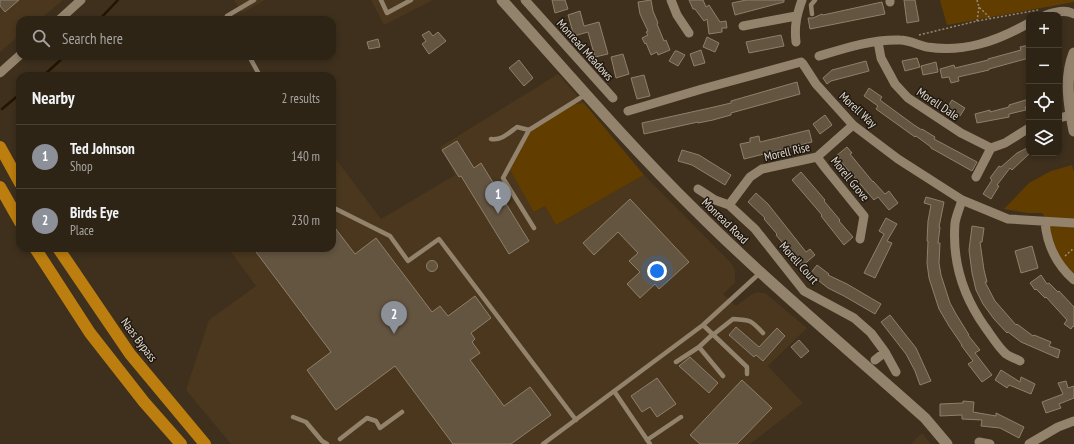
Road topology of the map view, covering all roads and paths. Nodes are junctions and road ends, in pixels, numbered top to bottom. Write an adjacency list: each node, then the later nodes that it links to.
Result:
1 (81, 0): 16 (street)
2 (254, 0): 17 (lane)
3 (381, 0): 4 (lane)
4 (410, 0)
5 (502, 0): 26 (street, Monread Road)
6 (525, 0): 23 (street, Monread Meadows)
7 (671, 0): 24 (street)
8 (802, 0): 18 (street)
9 (814, 0): 13 (lane)
10 (977, 0): 11 (path)
11 (979, 7): 19 (path); 20 (path)
12 (1061, 12): 15 (street)
13 (812, 14)
14 (1026, 14): 19 (path)
15 (1074, 14)
16 (63, 16)
17 (227, 16)
18 (796, 16): 22 (street); 27 (street)
19 (991, 19): 20 (path)
20 (977, 21): 25 (path)
21 (1026, 25): 25 (street)
22 (743, 26)
23 (552, 32): 26 (street); 36 (street, Monread Meadows)
24 (689, 33)
25 (907, 40): 28 (street)
26 (540, 42): 35 (street, Monread Road)
27 (796, 42)
28 (878, 42): 30 (street); 46 (street, Morell Dale)
29 (1074, 53): 38 (street)
30 (819, 56)
31 (16, 59): 33 (street)
32 (251, 60): 34 (lane)
33 (1, 72)
34 (258, 72)
35 (587, 94): 41 (lane); 64 (street, Monread Road)
36 (612, 98)
37 (628, 111): 40 (street, Morell Way)
38 (1071, 115): 39 (street); 43 (street)
39 (1062, 117)
40 (853, 125): 47 (street, Morell Rise); 52 (street, Morell Way)
41 (529, 130): 44 (lane); 58 (lane)
42 (1026, 130): 46 (street)
43 (1074, 131)
44 (491, 139)
45 (0, 147): 48 (highway)
46 (991, 148): 49 (street)
47 (818, 157): 53 (street, Morell Rise); 59 (street, Morell Grove)
48 (16, 176)
49 (976, 177)
50 (0, 187): 55 (highway)
51 (698, 189): 53 (street, Morell Court)
52 (962, 200): 56 (street, Morell Way); 72 (street)
53 (728, 205): 70 (street, Morell Court)
54 (336, 209): 81 (lane)
55 (16, 215)
56 (1045, 222): 57 (street, Morell Way); 65 (street)
57 (1074, 223)
58 (534, 228)
59 (860, 239)
60 (1074, 248): 63 (path)
61 (38, 252): 86 (highway)
62 (61, 252): 87 (highway, Naas Bypass)
63 (1060, 259)
64 (761, 272): 66 (lane); 90 (street, Monread Road)
65 (1074, 280)
66 (703, 325): 68 (lane); 77 (lane)
67 (763, 333): 68 (lane)
68 (714, 334): 69 (lane); 75 (lane)
69 (699, 347): 73 (lane); 76 (lane)
70 (885, 352): 71 (street); 74 (street, Morell Court)
71 (875, 360)
72 (1020, 361)
73 (676, 362)
74 (896, 372)
75 (747, 374)
76 (723, 376)
77 (614, 392): 81 (lane); 84 (lane)
78 (402, 412): 83 (lane)
79 (293, 417): 88 (lane)
80 (680, 417): 84 (lane)
81 (576, 420): 89 (lane)
82 (1074, 421): 92 (street)
83 (340, 439)
84 (649, 442)
85 (979, 442): 91 (street)
86 (181, 444)
87 (205, 444)
88 (327, 444)
89 (543, 444)
90 (947, 444)
91 (990, 444)
92 (1030, 444)

